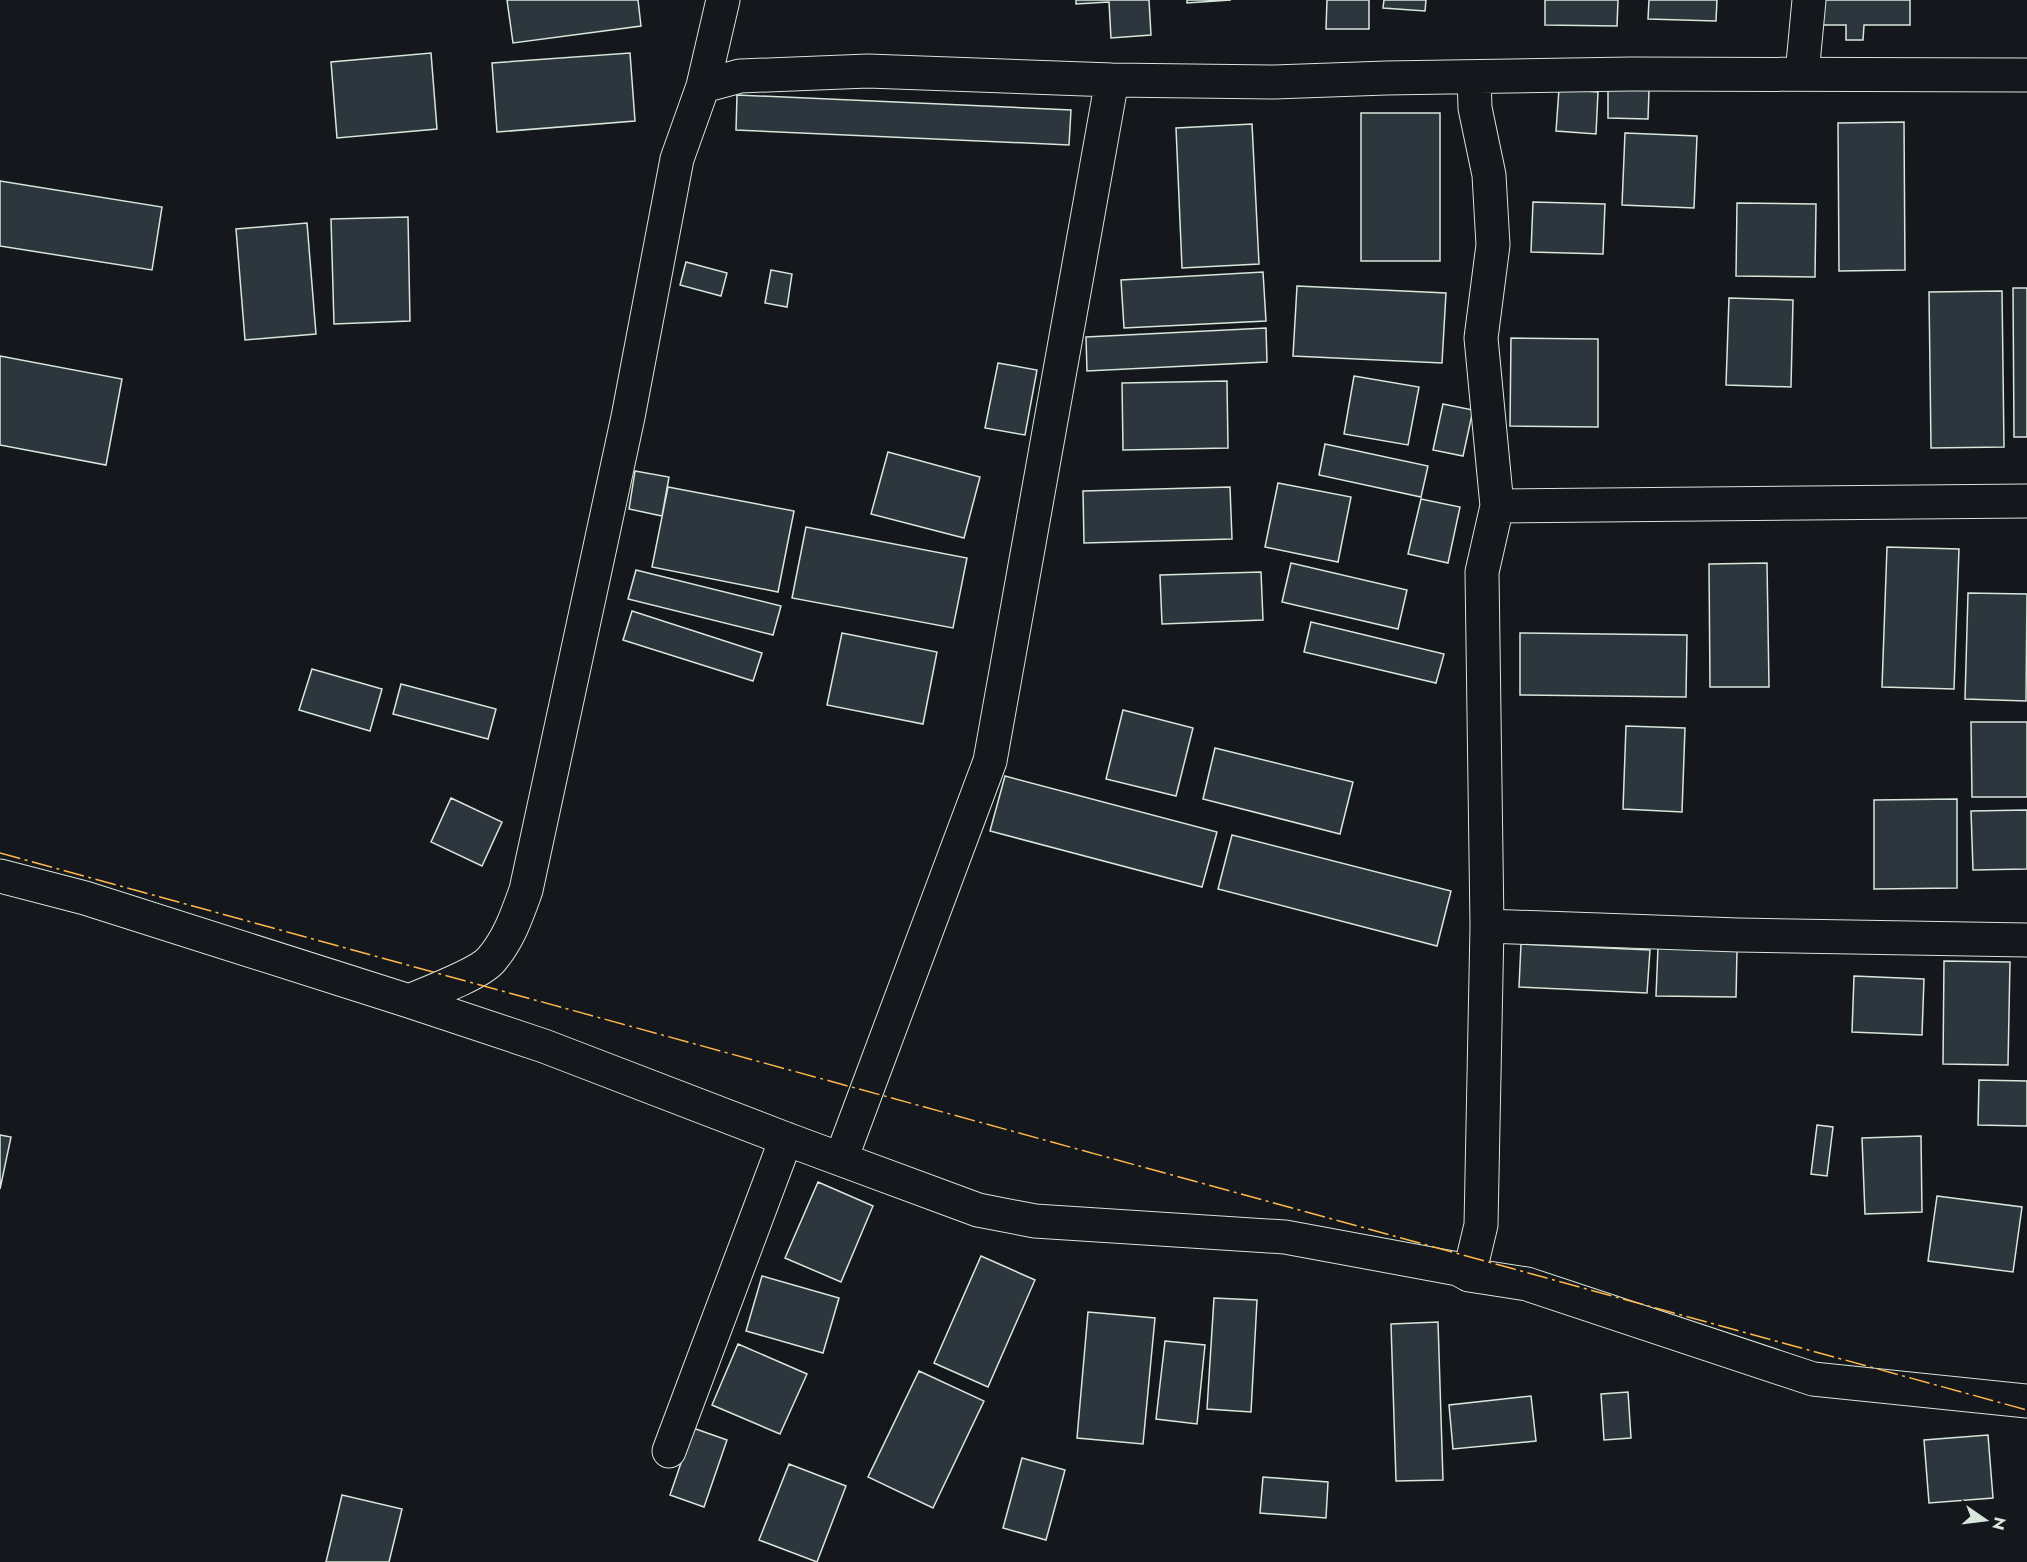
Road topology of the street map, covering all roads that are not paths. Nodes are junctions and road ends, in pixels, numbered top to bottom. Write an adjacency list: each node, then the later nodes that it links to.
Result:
1 (723, 0): 7 (street)
2 (1809, 0): 3 (street)
3 (1802, 74): 4 (street); 5 (street)
4 (2027, 75)
5 (1473, 77): 6 (street); 9 (street)
6 (1112, 80): 7 (street); 15 (street)
7 (703, 86): 13 (street)
8 (2027, 501): 9 (street)
9 (1497, 506): 11 (street)
10 (0, 876): 13 (street)
11 (1487, 926): 12 (street); 16 (street)
12 (2027, 940)
13 (409, 1001): 14 (street)
14 (786, 1139): 15 (street); 18 (street)
15 (841, 1159): 16 (street)
16 (1469, 1275): 17 (street)
17 (2027, 1401)
18 (669, 1451)

